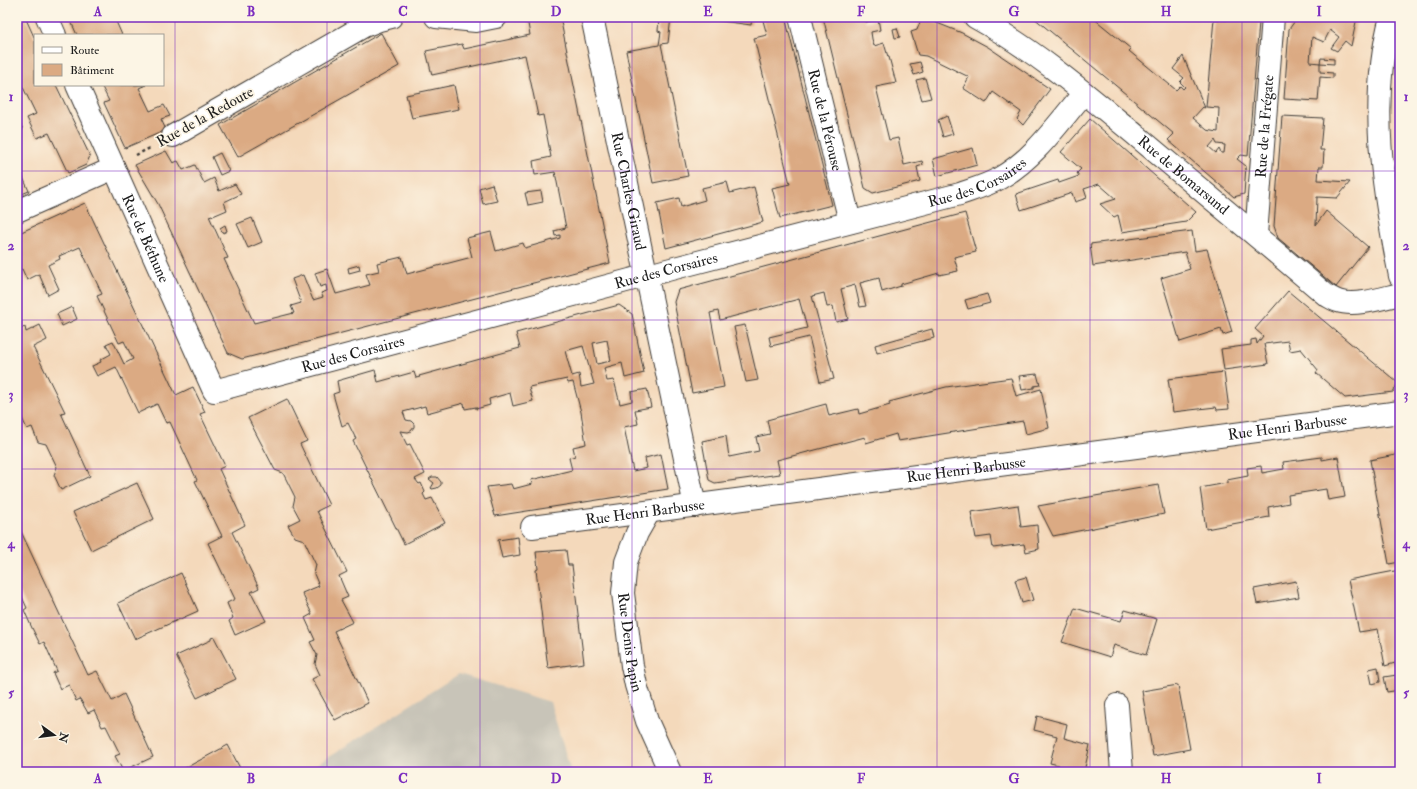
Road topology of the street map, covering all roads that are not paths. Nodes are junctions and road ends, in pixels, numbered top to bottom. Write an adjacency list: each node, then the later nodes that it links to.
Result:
1 (47, 17): 10 (street)
2 (391, 17): 13 (street, Rue de la Redoute)
3 (436, 17): 4 (street)
4 (496, 17)
5 (592, 17): 18 (street, Rue Charles Giraud)
6 (800, 17): 16 (street, Rue de la Pérouse)
7 (975, 17): 12 (street, Rue de Bomarsund)
8 (1273, 17): 17 (street, Rue de la Frégate)
9 (1391, 17): 19 (street)
10 (55, 34)
11 (77, 86): 14 (street, Rue de Béthune)
12 (1084, 93): 16 (street, Rue des Corsaires); 17 (street, Rue de Bomarsund)
13 (173, 136)
14 (114, 168): 15 (street); 21 (street, Rue de Béthune)
15 (17, 211)
16 (850, 222): 18 (street, Rue des Corsaires)
17 (1256, 235): 20 (street, Rue de Bomarsund)
18 (646, 276): 21 (street, Rue des Corsaires); 23 (street, Rue Charles Giraud)
19 (1400, 276)
20 (1400, 294)
21 (214, 391)
22 (1400, 412): 23 (street, Rue Henri Barbusse)
23 (695, 506): 24 (street, Rue Henri Barbusse)
24 (649, 512): 25 (street, Rue Henri Barbusse); 27 (street, Rue Denis Papin)
25 (532, 527)
26 (1117, 705): 28 (street)
27 (670, 772)
28 (1122, 772)

